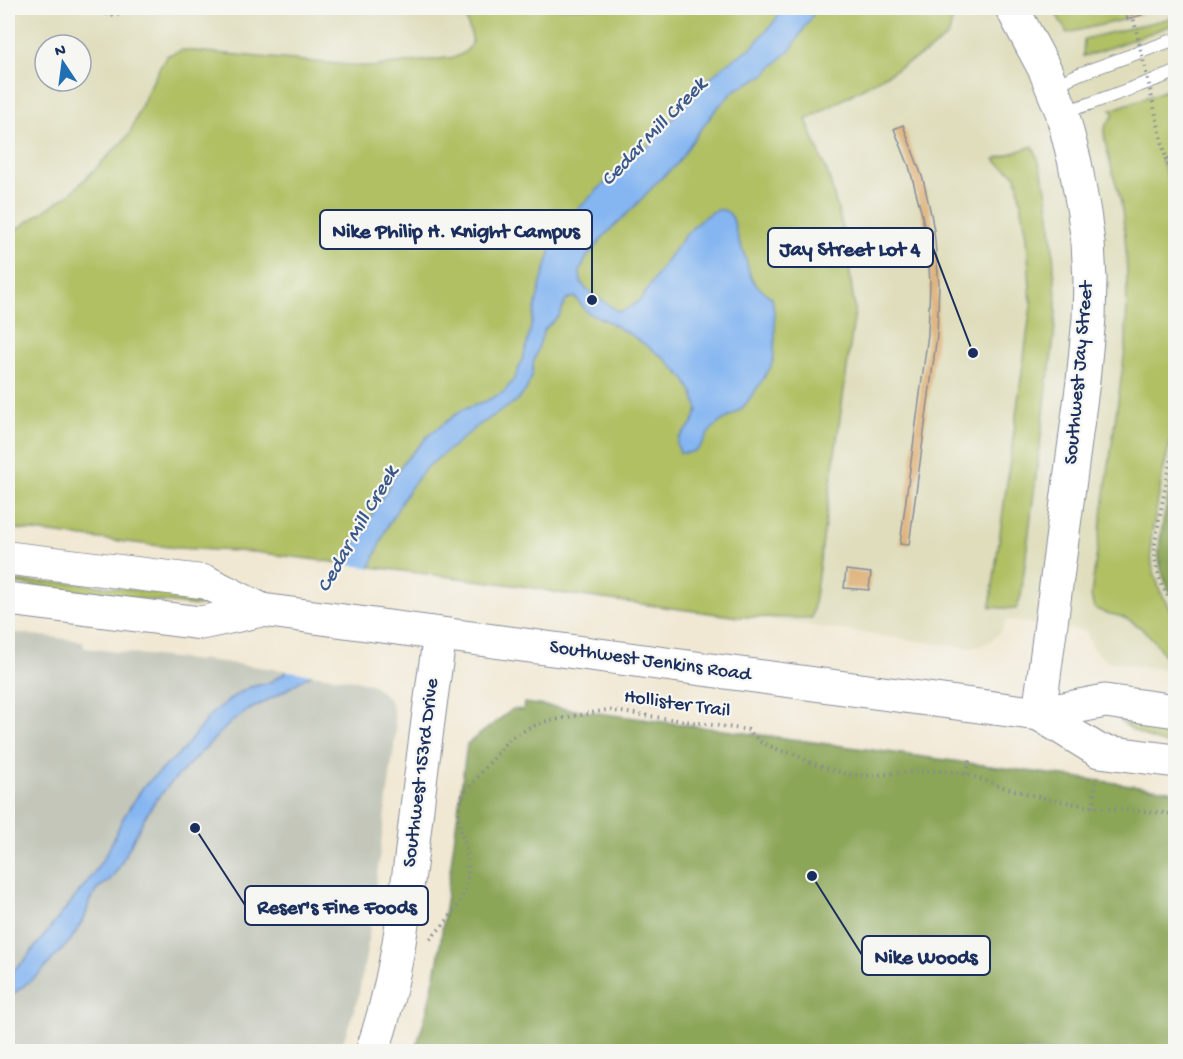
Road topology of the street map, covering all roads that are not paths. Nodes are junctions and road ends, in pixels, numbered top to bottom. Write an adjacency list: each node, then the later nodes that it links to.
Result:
1 (1012, 8): 4 (main road, Southwest Jay Street)
2 (1176, 39): 4 (lane)
3 (1176, 72): 4 (lane)
4 (1057, 99): 10 (main road, Southwest Jay Street)
5 (8, 558): 7 (main road, Southwest Jenkins Road)
6 (8, 599): 7 (main road, Southwest Jenkins Road)
7 (262, 610): 8 (main road, Southwest Jenkins Road)
8 (440, 634): 10 (main road, Southwest Jenkins Road); 12 (main road, Southwest 153rd Drive)
9 (1176, 711): 10 (main road, Southwest Jenkins Road)
10 (1039, 714): 11 (main road, Southwest Jenkins Road)
11 (1176, 761)
12 (372, 1052)

